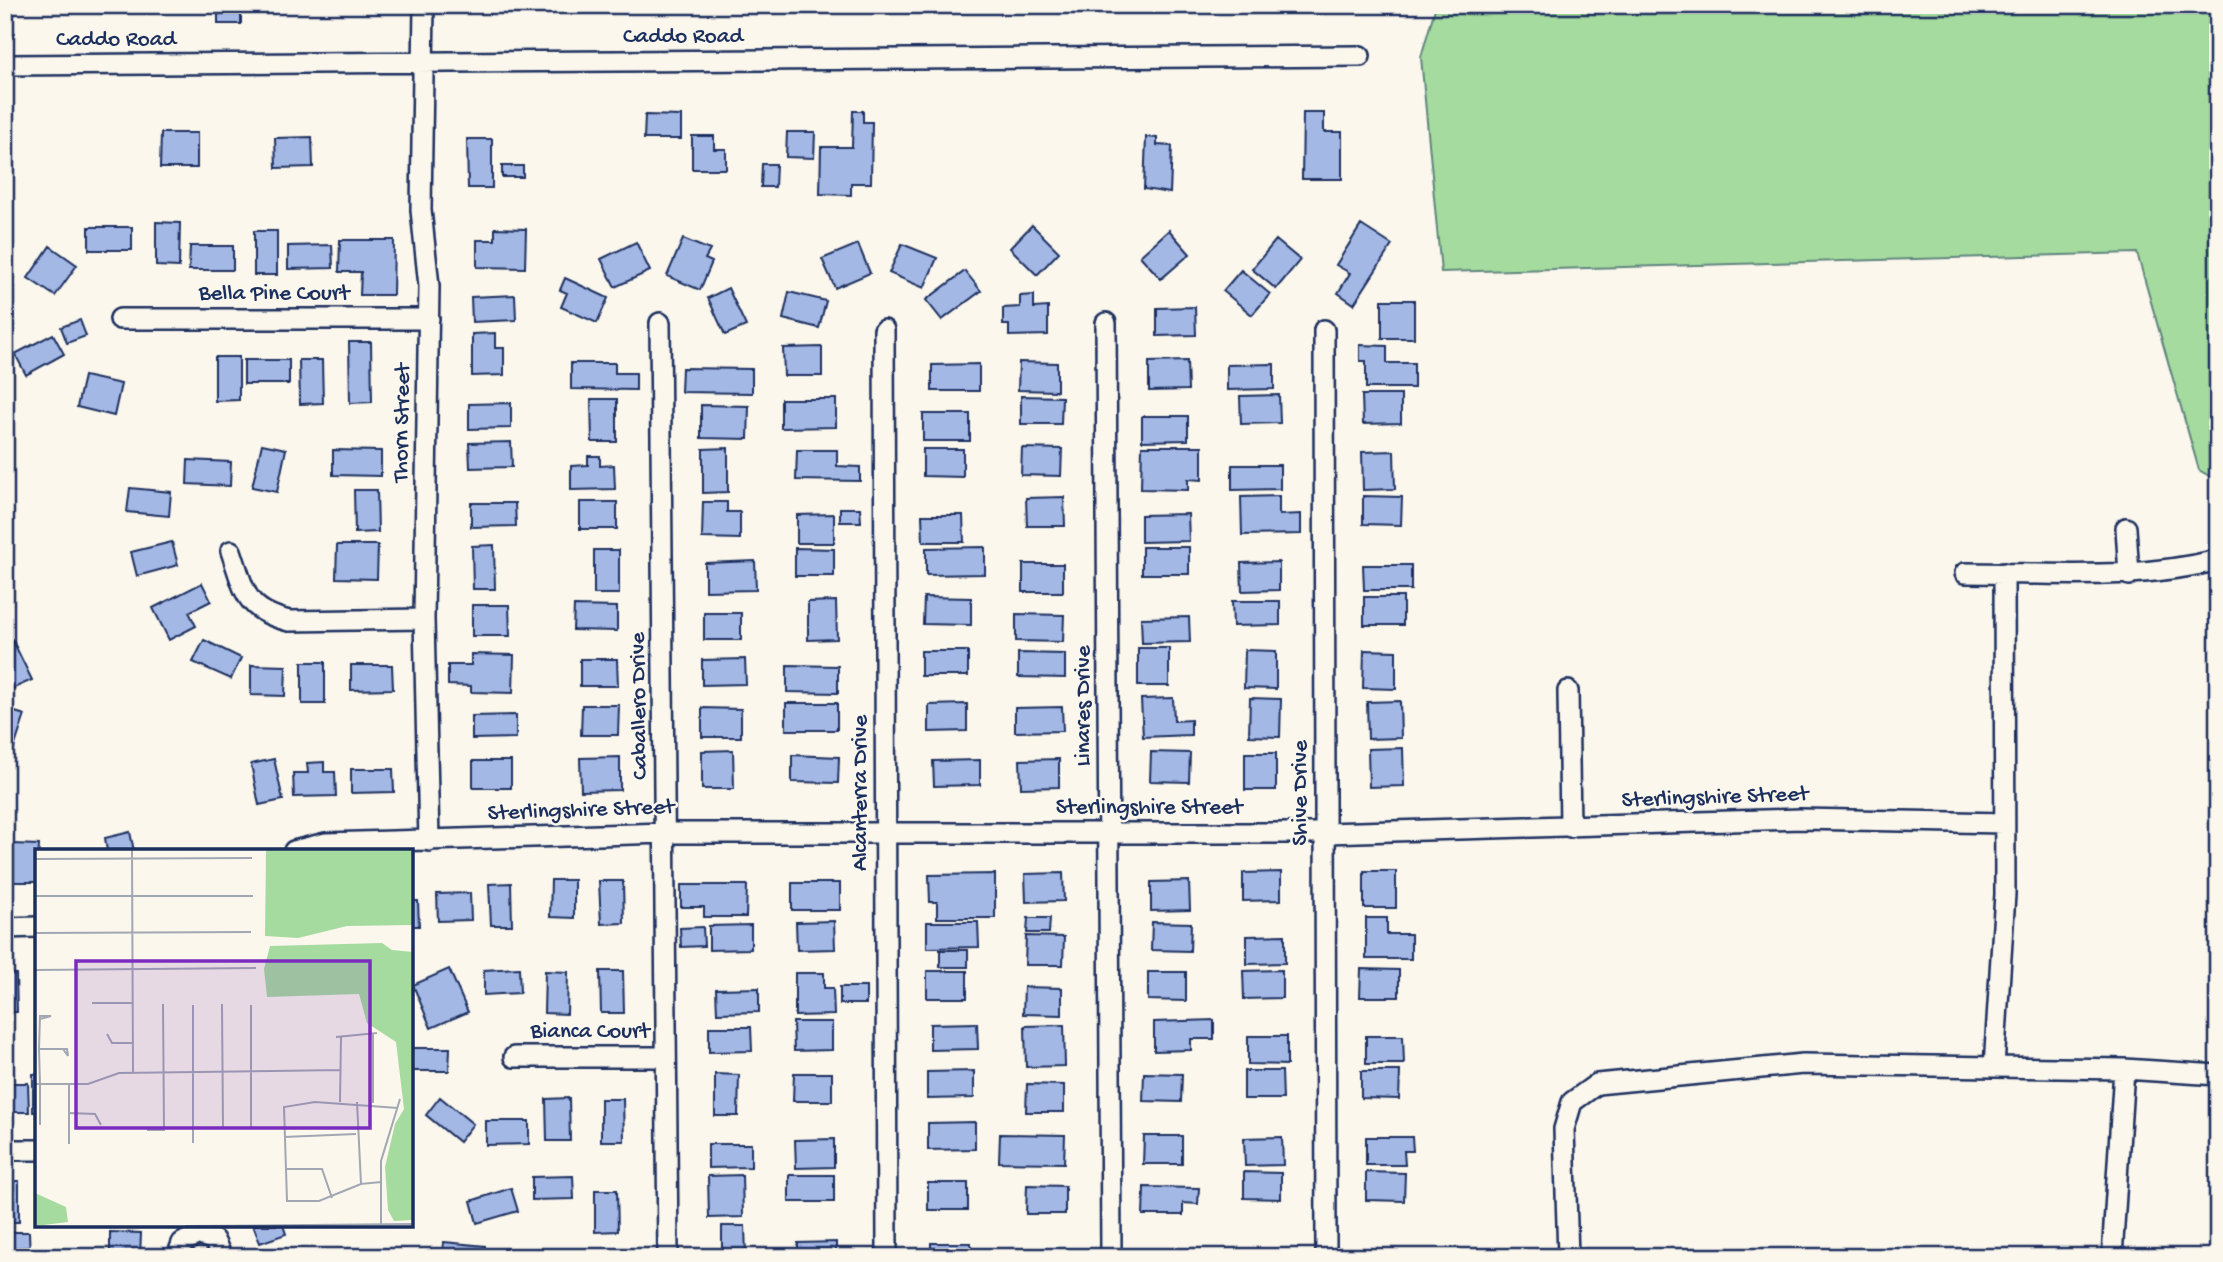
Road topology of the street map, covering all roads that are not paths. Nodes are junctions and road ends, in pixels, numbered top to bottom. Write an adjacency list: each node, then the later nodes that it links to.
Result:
1 (424, 5): 3 (street, Thorn Street)
2 (1360, 55): 3 (street, Caddo Road)
3 (423, 63): 4 (street, Caddo Road); 6 (street, Thorn Street)
4 (5, 65)
5 (120, 319): 6 (street, Bella Pine Court)
6 (429, 319): 17 (street, Thorn Street)
7 (660, 323): 23 (street, Caballero Drive)
8 (1106, 323): 22 (street, Linares Drive)
9 (884, 330): 21 (street, Alcanterra Drive)
10 (1324, 330): 24 (street, Shive Drive)
11 (2126, 528): 16 (street)
12 (231, 551): 17 (street)
13 (2218, 560): 16 (street)
14 (1965, 573): 15 (street)
15 (2004, 573): 16 (street); 19 (street)
16 (2129, 575)
17 (424, 619): 25 (street, Thorn Street)
18 (1568, 691): 20 (street)
19 (2004, 822): 20 (street, Sterlingshire Street); 31 (street)
20 (1570, 827): 24 (street, Sterlingshire Street)
21 (886, 832): 22 (street, Sterlingshire Street); 23 (street, Sterlingshire Street); 40 (street, Alcanterra Drive)
22 (1110, 832): 24 (street, Sterlingshire Street); 41 (street, Linares Drive)
23 (666, 833): 25 (street, Sterlingshire Street); 30 (street, Caballero Drive)
24 (1326, 833): 42 (street, Shive Drive)
25 (429, 841): 26 (street, Sterlingshire Street)
26 (302, 849)
27 (35, 927): 28 (street)
28 (5, 928)
29 (514, 1057): 30 (street, Bianca Court)
30 (666, 1057): 39 (street, Caballero Drive)
31 (1994, 1067): 32 (street); 43 (street)
32 (2124, 1069): 33 (street); 44 (street)
33 (2218, 1075)
34 (5, 1150): 35 (street)
35 (35, 1150)
36 (187, 1231): 37 (street); 38 (street)
37 (177, 1257)
38 (222, 1257)
39 (668, 1257)
40 (887, 1257)
41 (1111, 1257)
42 (1326, 1257)
43 (1568, 1257)
44 (2112, 1257)

